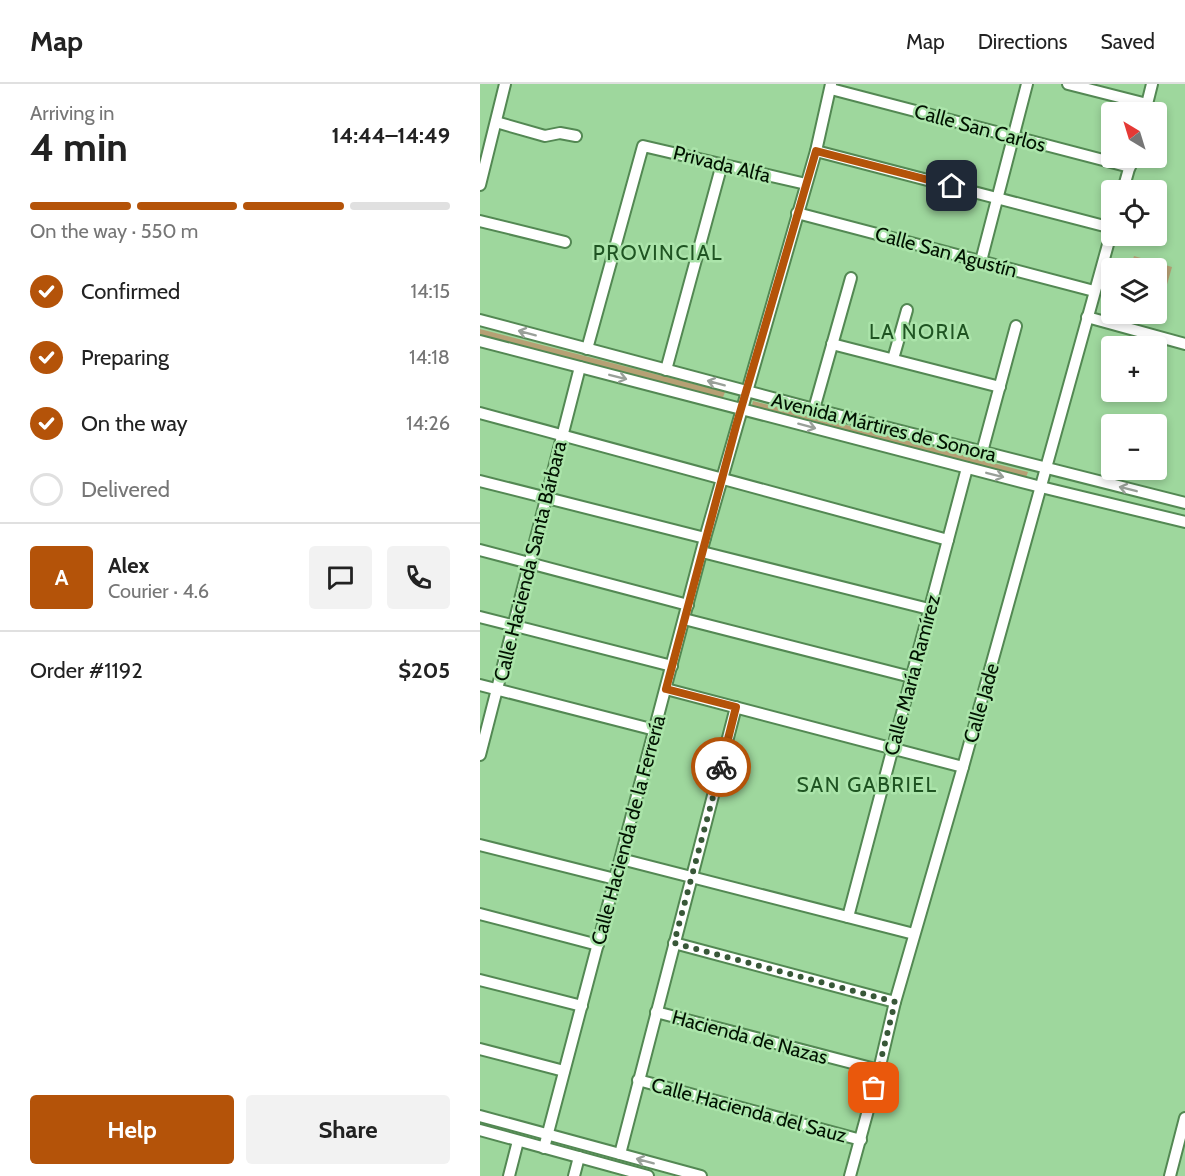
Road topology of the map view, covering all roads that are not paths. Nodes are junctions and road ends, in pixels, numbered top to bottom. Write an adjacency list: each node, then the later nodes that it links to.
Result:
1 (505, 84): 8 (street)
2 (1027, 84): 10 (street)
3 (1068, 84): 6 (street)
4 (1152, 84): 7 (street)
5 (831, 86): 10 (street, Calle San Carlos); 11 (street, Calle Hacienda de la Ferrería)
6 (1126, 102)
7 (1148, 102)
8 (496, 122): 9 (street); 15 (street)
9 (576, 136)
10 (1013, 137): 12 (street, Calle San Carlos); 16 (street)
11 (816, 151): 14 (street, Calle Hacienda de la Ferrería); 16 (street)
12 (1101, 156)
13 (722, 164): 14 (street, Privada Alfa); 32 (street, Privada Alfa); 35 (street)
14 (806, 184): 17 (street, Calle Hacienda de la Ferrería)
15 (480, 185)
16 (997, 198): 19 (street); 22 (street)
17 (798, 213): 22 (street, Calle San Agustín); 37 (street, Calle Hacienda de la Ferrería)
18 (480, 222): 20 (street)
19 (1101, 226)
20 (565, 242)
21 (1107, 246): 24 (street, Calle Jade)
22 (981, 261): 24 (street, Calle San Agustín)
23 (851, 278): 30 (street)
24 (1094, 291): 26 (street, Calle Jade)
25 (907, 310): 33 (street)
26 (1087, 317): 31 (street); 44 (street, Calle Jade)
27 (480, 320): 32 (street, Avenida Mártires de Sonora, one-way to 27)
28 (1016, 326): 36 (street)
29 (480, 341): 34 (street, Avenida Mártires de Sonora)
30 (832, 344): 33 (street); 39 (street)
31 (1185, 344)
32 (587, 349): 35 (street, Avenida Mártires de Sonora)
33 (892, 359): 36 (street)
34 (580, 367): 38 (street, Avenida Mártires de Sonora, one-way to 38); 41 (street, Calle Hacienda Santa Bárbara)
35 (666, 370): 37 (street, Avenida Mártires de Sonora, one-way to 35)
36 (1000, 387): 42 (street)
37 (746, 391): 38 (street, Calle Hacienda de la Ferrería); 39 (street, Avenida Mártires de Sonora)
38 (741, 409): 43 (street, Avenida Mártires de Sonora, one-way to 43); 45 (street, Calle Hacienda de la Ferrería)
39 (814, 409): 42 (street, Avenida Mártires de Sonora)
40 (480, 413): 41 (street)
41 (562, 435): 45 (street); 48 (street, Calle Hacienda Santa Bárbara)
42 (982, 452): 44 (street, Avenida Mártires de Sonora)
43 (967, 468): 47 (street, Avenida Mártires de Sonora, one-way to 47); 52 (street, Calle María Ramírez)
44 (1046, 468): 47 (street, Calle Jade); 49 (street, Avenida Mártires de Sonora, one-way to 44)
45 (722, 479): 51 (street, Calle Hacienda de la Ferrería); 52 (street)
46 (480, 481): 48 (street)
47 (1041, 487): 50 (street, Avenida Mártires de Sonora); 70 (street, Calle Jade)
48 (546, 498): 51 (street); 55 (street, Calle Hacienda Santa Bárbara)
49 (1185, 503)
50 (1185, 522)
51 (705, 538): 54 (street, Calle Hacienda de la Ferrería)
52 (948, 540): 57 (street, Calle María Ramírez)
53 (480, 550): 55 (street)
54 (702, 552): 56 (street, Calle Hacienda de la Ferrería); 57 (street)
55 (529, 563): 56 (street); 60 (street, Calle Hacienda Santa Bárbara)
56 (688, 605): 59 (street, Calle Hacienda de la Ferrería)
57 (929, 609): 62 (street, Calle María Ramírez)
58 (480, 617): 60 (street)
59 (684, 619): 61 (street, Calle Hacienda de la Ferrería); 62 (street)
60 (513, 625): 61 (street); 65 (street, Calle Hacienda Santa Bárbara)
61 (672, 666): 64 (street, Calle Hacienda de la Ferrería)
62 (911, 677): 68 (street, Calle María Ramírez)
63 (480, 685): 65 (street)
64 (666, 689): 66 (street); 67 (street, Calle Hacienda de la Ferrería)
65 (497, 690): 67 (street); 69 (street, Calle Hacienda Santa Bárbara)
66 (736, 707): 68 (street); 73 (street)
67 (655, 730): 72 (street, Calle Hacienda de la Ferrería)
68 (892, 748): 70 (street); 76 (street, Calle María Ramírez)
69 (480, 755)
70 (963, 767): 77 (street, Calle Jade)
71 (480, 845): 74 (street)
72 (621, 859): 73 (street); 74 (street, Calle Hacienda de la Ferrería)
73 (692, 877): 76 (street); 78 (street)
74 (615, 879): 79 (street, Calle Hacienda de la Ferrería)
75 (480, 914): 79 (street)
76 (848, 917): 77 (street)
77 (914, 934): 81 (street, Calle Jade)
78 (674, 943): 81 (street); 83 (street)
79 (598, 945): 82 (street, Calle Hacienda de la Ferrería)
80 (480, 980): 82 (street)
81 (895, 1002): 85 (street, Calle Jade)
82 (582, 1006): 86 (street, Calle Hacienda de la Ferrería)
83 (656, 1012): 85 (street, Hacienda de Nazas); 87 (street)
84 (480, 1049): 86 (street)
85 (879, 1070): 92 (street, Calle Jade)
86 (564, 1071): 91 (street, Calle Hacienda de la Ferrería)
87 (638, 1080): 92 (street, Calle Hacienda del Sauz); 95 (street)
88 (480, 1116): 91 (street)
89 (1185, 1118): 102 (street)
90 (480, 1130): 93 (street)
91 (548, 1134): 94 (street, Calle Hacienda de la Ferrería); 95 (street)
92 (861, 1140): 101 (street, Calle Jade)
93 (518, 1141): 94 (street); 98 (street)
94 (544, 1148): 96 (street)
95 (620, 1154): 100 (street, one-way to 95)
96 (579, 1157): 97 (street); 99 (street)
97 (642, 1175)
98 (508, 1176)
99 (574, 1176)
100 (701, 1176)
101 (850, 1176)
102 (1170, 1176)

